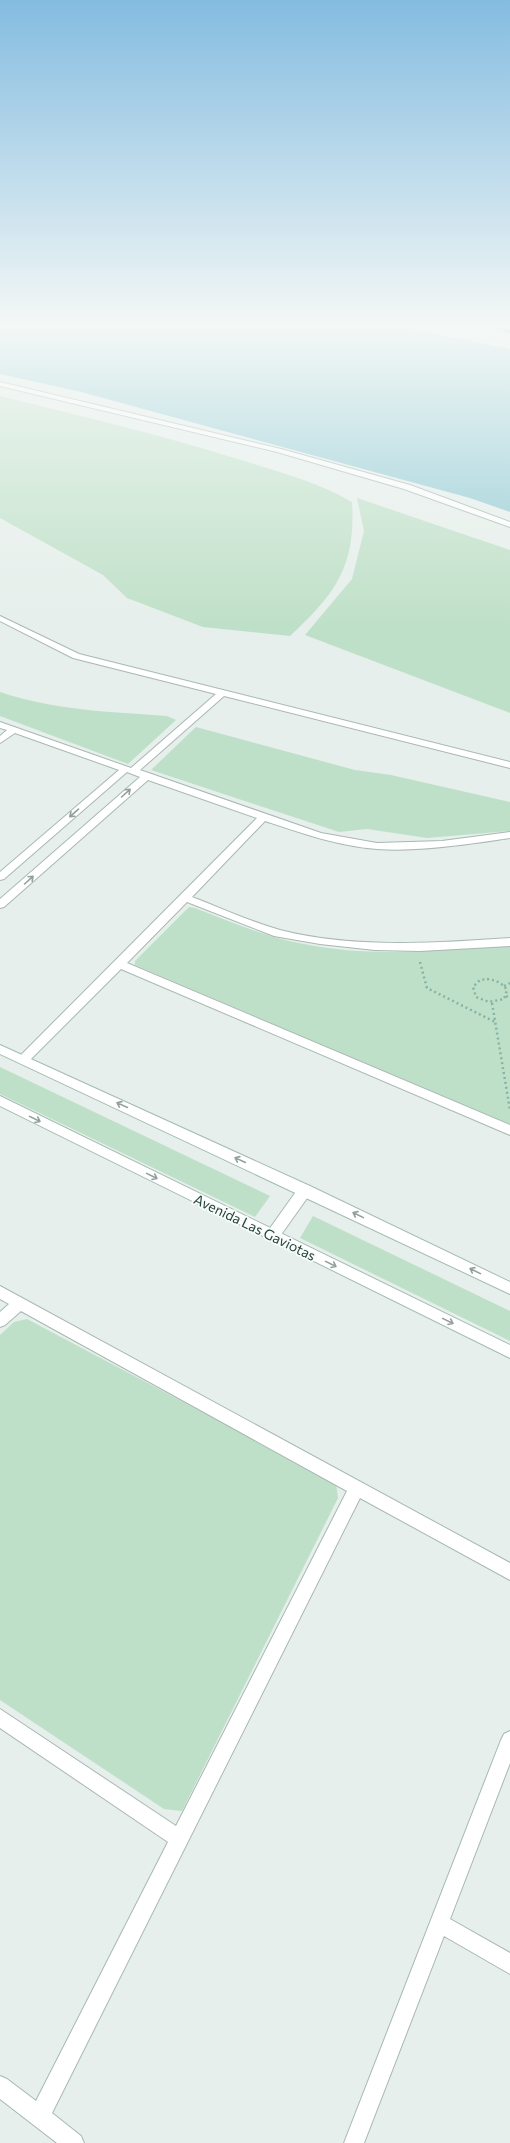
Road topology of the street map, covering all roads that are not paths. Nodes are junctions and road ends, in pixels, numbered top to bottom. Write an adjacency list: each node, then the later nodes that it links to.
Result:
1 (178, 426): 2 (street)
2 (510, 525)
3 (0, 618): 4 (street)
4 (222, 693): 8 (street); 9 (street)
5 (0, 724): 6 (street)
6 (13, 730): 7 (street); 9 (street)
7 (0, 740)
8 (510, 765)
9 (128, 771): 10 (street); 13 (street, one-way to 13)
10 (145, 777): 11 (street); 15 (street, one-way to 10)
11 (263, 817): 12 (street); 14 (street)
12 (510, 835)
13 (0, 877)
14 (185, 898): 16 (street); 17 (street)
15 (0, 905)
16 (510, 942)
17 (120, 964): 19 (street); 21 (street)
18 (0, 1049): 19 (street)
19 (24, 1059): 22 (street, one-way to 19)
20 (0, 1101): 23 (street, Avenida Las Gaviotas, one-way to 23)
21 (510, 1130)
22 (305, 1190): 23 (street); 24 (street, one-way to 22)
23 (273, 1235): 28 (street, Avenida Las Gaviotas, one-way to 28)
24 (510, 1288)
25 (0, 1292): 26 (street)
26 (20, 1303): 27 (street); 29 (street)
27 (0, 1321)
28 (510, 1352)
29 (357, 1488): 30 (street); 33 (street)
30 (510, 1572)
31 (0, 1718): 33 (street)
32 (510, 1740): 34 (street)
33 (180, 1839): 37 (street)
34 (439, 1923): 35 (street); 39 (street)
35 (510, 1964)
36 (0, 2086): 37 (street)
37 (39, 2116): 38 (street)
38 (74, 2143)
39 (354, 2143)

